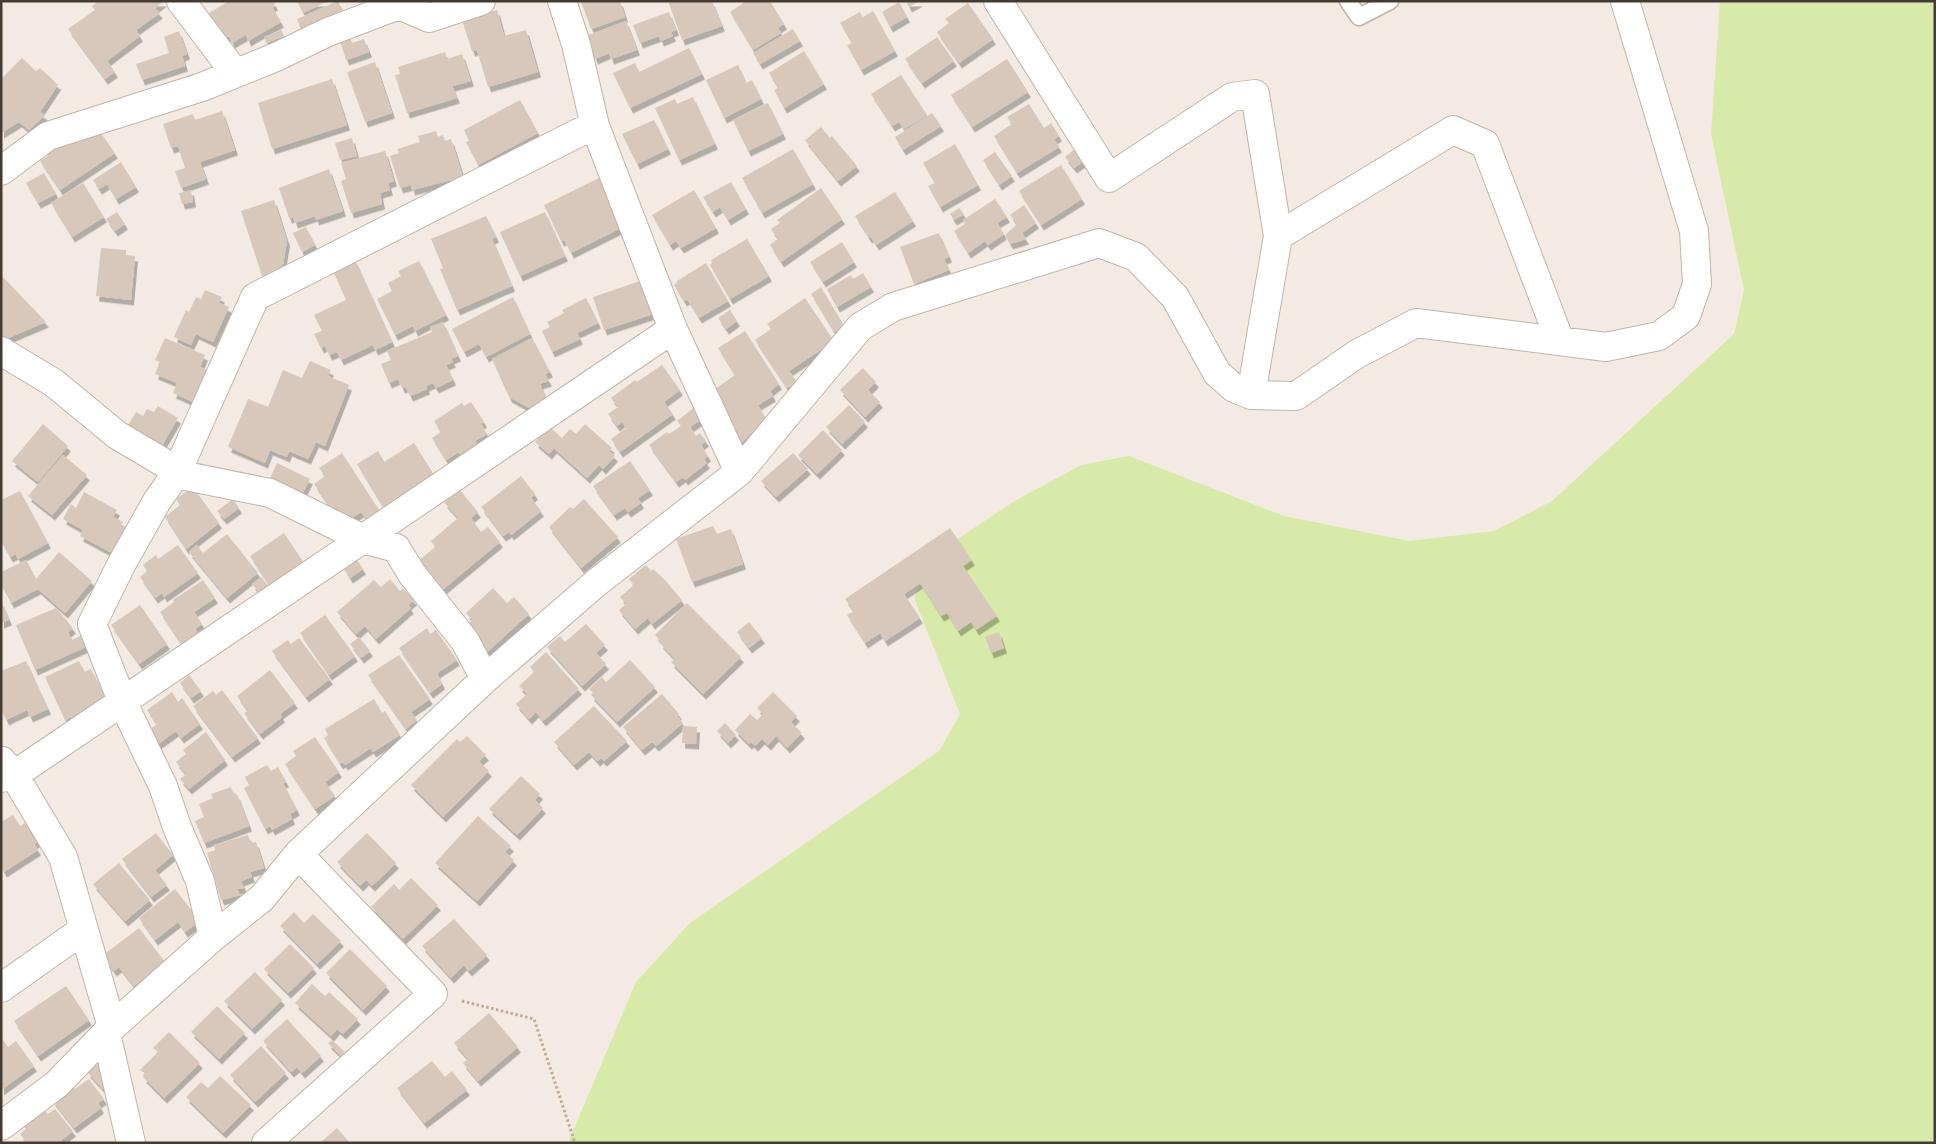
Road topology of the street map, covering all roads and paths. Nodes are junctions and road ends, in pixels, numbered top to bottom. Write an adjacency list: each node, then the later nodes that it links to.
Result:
1 (181, 1): 8 (street)
2 (481, 1): 8 (street)
3 (562, 1): 9 (street)
4 (998, 1): 11 (street)
5 (1348, 1): 6 (lane)
6 (1390, 1)
7 (1625, 1): 13 (street)
8 (235, 73): 10 (street)
9 (595, 126): 12 (street); 17 (street)
10 (1, 171)
11 (1278, 236): 13 (street); 15 (street)
12 (673, 329): 16 (street); 18 (street)
13 (1560, 341): 15 (street)
14 (1, 351): 17 (street)
15 (1251, 395): 16 (street)
16 (739, 472): 19 (street)
17 (176, 474): 18 (street); 20 (street)
18 (362, 539): 19 (street); 20 (street)
19 (485, 679): 22 (street)
20 (122, 701): 21 (street); 24 (street)
21 (6, 771): 23 (street)
22 (298, 854): 24 (street); 26 (street)
23 (84, 930): 25 (street); 27 (street)
24 (212, 937): 27 (street)
25 (1, 988)
26 (433, 994): 30 (street); 31 (path)
27 (109, 1030): 28 (street); 29 (street)
28 (1, 1126)
29 (130, 1143)
30 (266, 1143)
31 (575, 1143)

